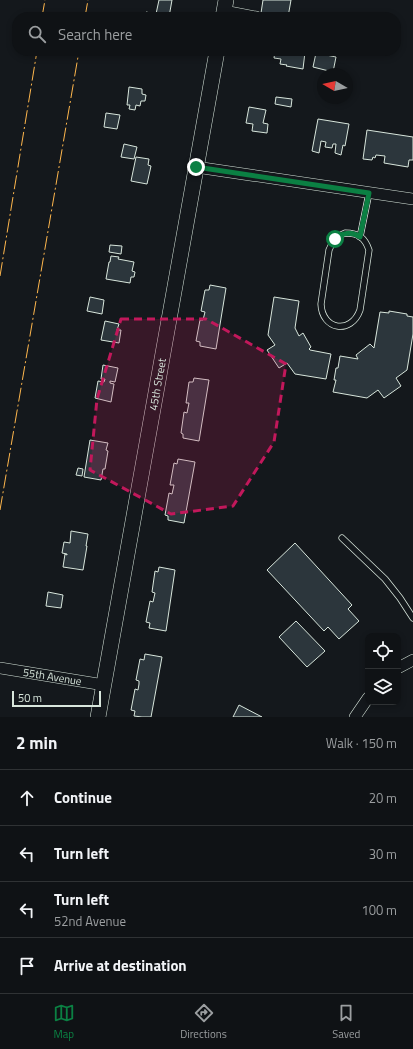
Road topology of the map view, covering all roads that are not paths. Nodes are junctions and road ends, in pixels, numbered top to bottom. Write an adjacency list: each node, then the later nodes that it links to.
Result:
1 (224, 9): 2 (street)
2 (236, 12)
3 (216, 56): 4 (street, 45th Street)
4 (196, 167): 5 (street); 13 (street, 45th Street)
5 (369, 193): 6 (street); 7 (lane)
6 (413, 199)
7 (360, 237): 7 (lane)
8 (342, 538): 9 (lane)
9 (413, 618)
10 (413, 660): 11 (street)
11 (401, 666)
12 (0, 668): 13 (street, 55th Avenue)
13 (104, 685): 15 (street, 45th Street)
14 (365, 702): 16 (street)
15 (98, 717)
16 (355, 717)

